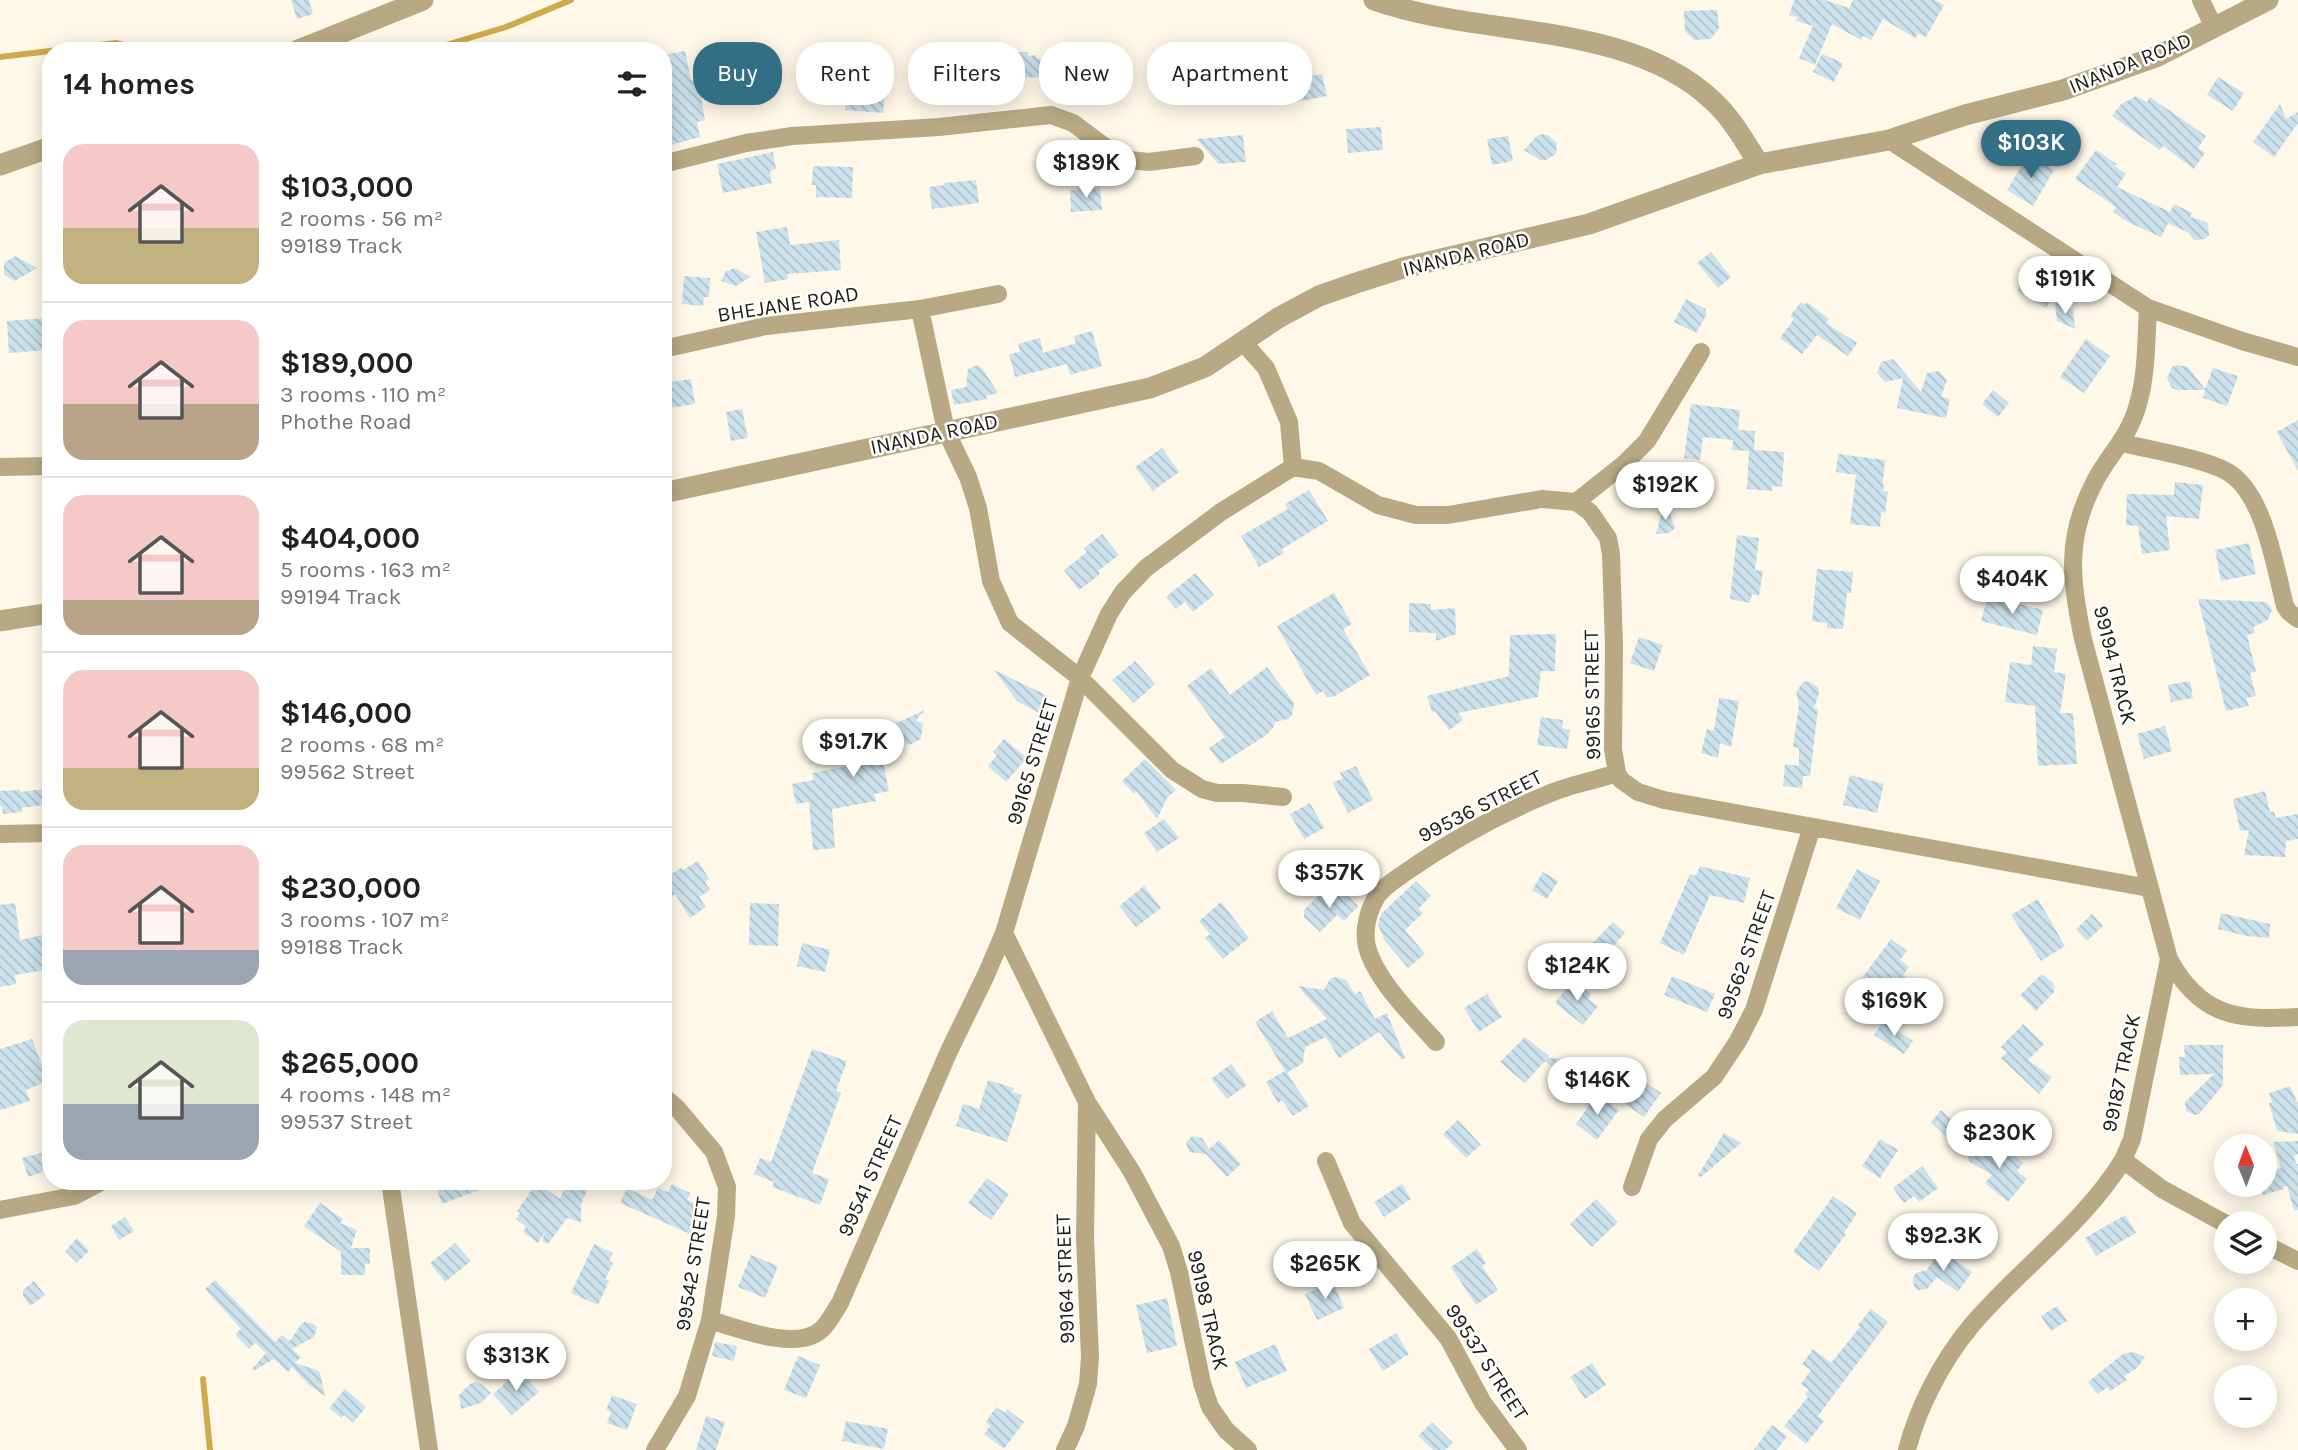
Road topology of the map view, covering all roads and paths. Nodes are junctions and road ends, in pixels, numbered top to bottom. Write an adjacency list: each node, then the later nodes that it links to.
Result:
1 (423, 0): 6 (street)
2 (1374, 0): 12 (street)
3 (2201, 0): 5 (street)
4 (2268, 0): 5 (street, INANDA ROAD)
5 (2214, 28): 7 (street, INANDA ROAD)
6 (318, 42)
7 (1889, 140): 12 (street, INANDA ROAD); 14 (street)
8 (42, 150): 11 (street)
9 (1195, 156): 10 (street)
10 (672, 162)
11 (0, 164)
12 (1759, 164): 16 (street, INANDA ROAD)
13 (998, 294): 15 (street, BHEJANE ROAD)
14 (2148, 308): 19 (street); 21 (street, 99194 TRACK)
15 (920, 309): 17 (street, BHEJANE ROAD); 20 (street)
16 (1243, 342): 20 (street, INANDA ROAD); 24 (street)
17 (672, 347)
18 (1701, 352): 26 (street)
19 (2298, 357)
20 (946, 431): 25 (street, INANDA ROAD); 30 (street)
21 (2122, 443): 28 (street); 36 (street, 99194 TRACK)
22 (42, 466): 23 (street)
23 (0, 467)
24 (1293, 467): 26 (street); 30 (street, 99165 STREET)
25 (672, 491)
26 (1576, 502): 31 (street, 99165 STREET)
27 (42, 614): 29 (street)
28 (2298, 619)
29 (0, 621)
30 (1080, 678): 32 (street); 37 (street, 99165 STREET)
31 (1617, 773): 33 (street, 99165 STREET); 40 (street, 99536 STREET)
32 (1283, 797)
33 (1812, 827): 36 (street, 99165 STREET); 45 (street, 99562 STREET)
34 (42, 833): 35 (street)
35 (0, 834)
36 (2149, 888): 38 (street, 99194 TRACK)
37 (1004, 933): 41 (street); 52 (street, 99541 STREET)
38 (2169, 958): 39 (street); 43 (street, 99187 TRACK)
39 (2298, 1017)
40 (1436, 1042)
41 (1087, 1102): 55 (street, 99164 STREET); 56 (street, 99198 TRACK)
42 (672, 1104): 52 (street, 99542 STREET)
43 (2123, 1160): 49 (street, 99187 TRACK); 58 (street)
44 (1326, 1161): 57 (street, 99537 STREET)
45 (1632, 1186)
46 (86, 1190): 48 (street)
47 (391, 1190): 53 (street)
48 (0, 1210)
49 (2214, 1217)
50 (2277, 1250): 51 (street)
51 (2298, 1261)
52 (710, 1320): 54 (street, 99542 STREET)
53 (429, 1450)
54 (655, 1450)
55 (1066, 1450)
56 (1248, 1450)
57 (1518, 1450)
58 (1907, 1450)

